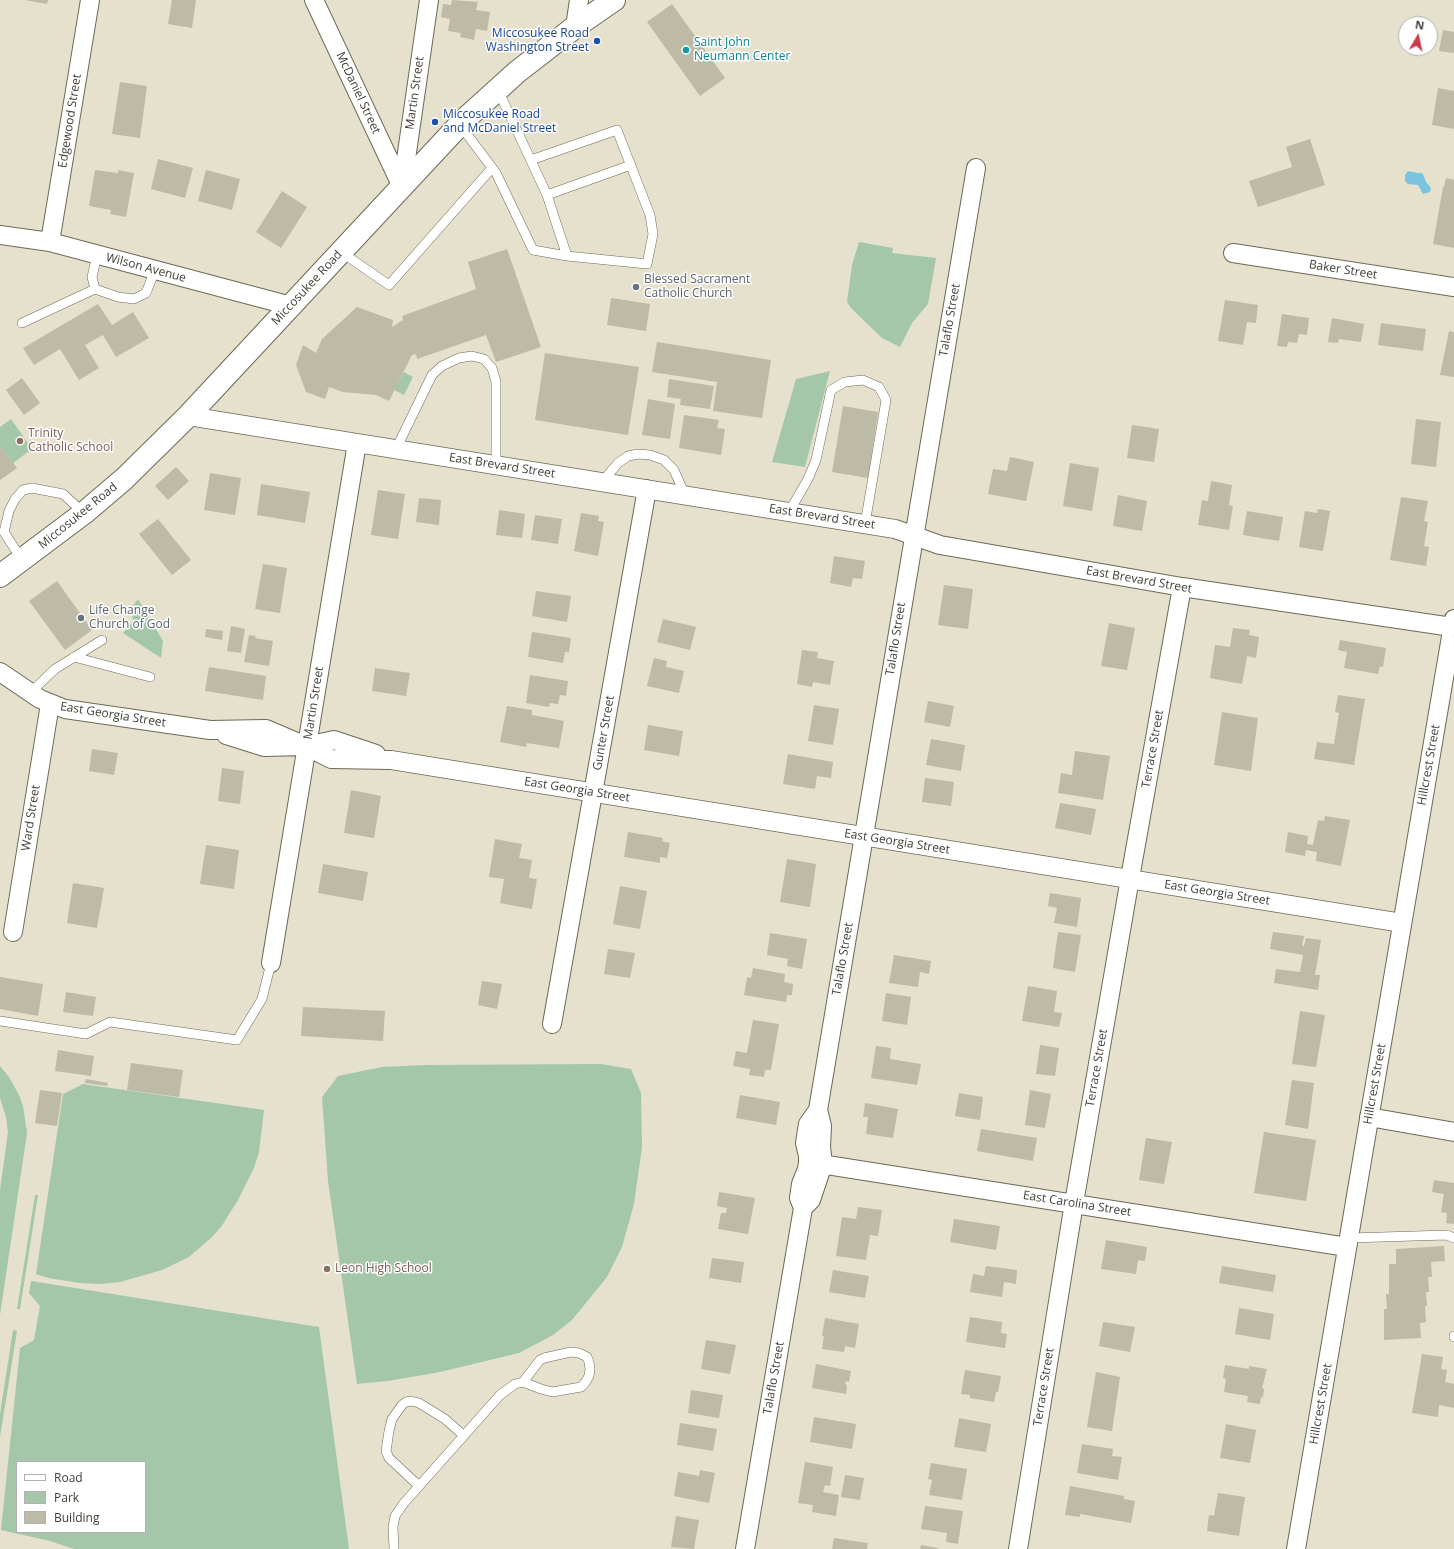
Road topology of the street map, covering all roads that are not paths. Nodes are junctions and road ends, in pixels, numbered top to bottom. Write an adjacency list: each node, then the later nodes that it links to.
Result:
1 (90, 0): 16 (street, Edgewood Street)
2 (314, 0): 13 (street, McDaniel Street)
3 (429, 0): 13 (street, Martin Street)
4 (579, 0): 6 (street)
5 (614, 0): 6 (street, Miccosukee Road)
6 (575, 27): 7 (street, Miccosukee Road)
7 (498, 90): 8 (street, Miccosukee Road); 9 (lane)
8 (460, 125): 11 (lane); 13 (street, Miccosukee Road)
9 (531, 160): 10 (lane); 14 (lane)
10 (631, 165): 14 (lane); 20 (lane)
11 (492, 168): 17 (lane); 20 (lane)
12 (976, 168): 37 (street, Talaflo Street)
13 (402, 187): 17 (street, Miccosukee Road)
14 (547, 195): 20 (lane)
15 (0, 235): 16 (street, Wilson Avenue)
16 (50, 242): 19 (street, Wilson Avenue)
17 (341, 252): 24 (street, Miccosukee Road)
18 (1233, 253): 22 (street, Baker Street)
19 (97, 255): 21 (street, Wilson Avenue); 23 (lane)
20 (568, 256)
21 (155, 270): 23 (lane); 24 (street, Wilson Avenue)
22 (1454, 287)
23 (95, 289): 25 (lane)
24 (291, 306): 26 (street, Miccosukee Road)
25 (22, 323)
26 (188, 416): 27 (street, East Brevard Street); 34 (street, Miccosukee Road)
27 (357, 443): 28 (street, East Brevard Street); 48 (street, Martin Street)
28 (396, 449): 29 (street, East Brevard Street); 29 (lane)
29 (496, 465): 30 (street, East Brevard Street)
30 (602, 482): 31 (street, East Brevard Street); 32 (lane)
31 (647, 489): 32 (street, East Brevard Street); 49 (street, Gunter Street)
32 (686, 495): 33 (street, East Brevard Street)
33 (789, 512): 35 (street, East Brevard Street); 35 (lane)
34 (84, 513): 36 (lane); 38 (street, Miccosukee Road)
35 (865, 524): 37 (street, East Brevard Street)
36 (2, 529): 38 (lane)
37 (914, 535): 40 (street, East Brevard Street); 50 (street, Talaflo Street)
38 (22, 560): 39 (street, Miccosukee Road)
39 (0, 576)
40 (1182, 587): 41 (street, East Brevard Street); 51 (street, Terrace Street)
41 (1453, 623): 52 (street, Hillcrest Street)
42 (102, 640): 43 (lane)
43 (74, 657): 45 (lane); 46 (lane)
44 (0, 672): 46 (street, East Georgia Street)
45 (150, 677)
46 (30, 693): 47 (street, East Georgia Street)
47 (50, 704): 48 (street, East Georgia Street); 53 (street, Ward Street)
48 (306, 746): 49 (street, East Georgia Street); 54 (street, Martin Street)
49 (593, 792): 50 (street, East Georgia Street); 56 (street, Gunter Street)
50 (864, 837): 51 (street, East Georgia Street); 59 (street, Talaflo Street)
51 (1130, 878): 52 (street, East Georgia Street); 60 (street, Terrace Street)
52 (1402, 923): 57 (street, Hillcrest Street)
53 (13, 932)
54 (271, 963): 55 (lane)
55 (0, 1021)
56 (552, 1024)
57 (1369, 1117): 58 (street); 62 (street, Hillcrest Street)
58 (1454, 1132)
59 (815, 1163): 60 (street, East Carolina Street); 67 (street, Talaflo Street)
60 (1074, 1203): 62 (street, East Carolina Street); 68 (street, Terrace Street)
61 (1454, 1238): 62 (lane)
62 (1348, 1243): 69 (street, Hillcrest Street)
63 (523, 1382): 63 (lane); 64 (lane)
64 (464, 1436): 65 (lane); 65 (lane)
65 (419, 1486): 66 (lane)
66 (394, 1549)
67 (745, 1549)
68 (1018, 1549)
69 (1296, 1549)

